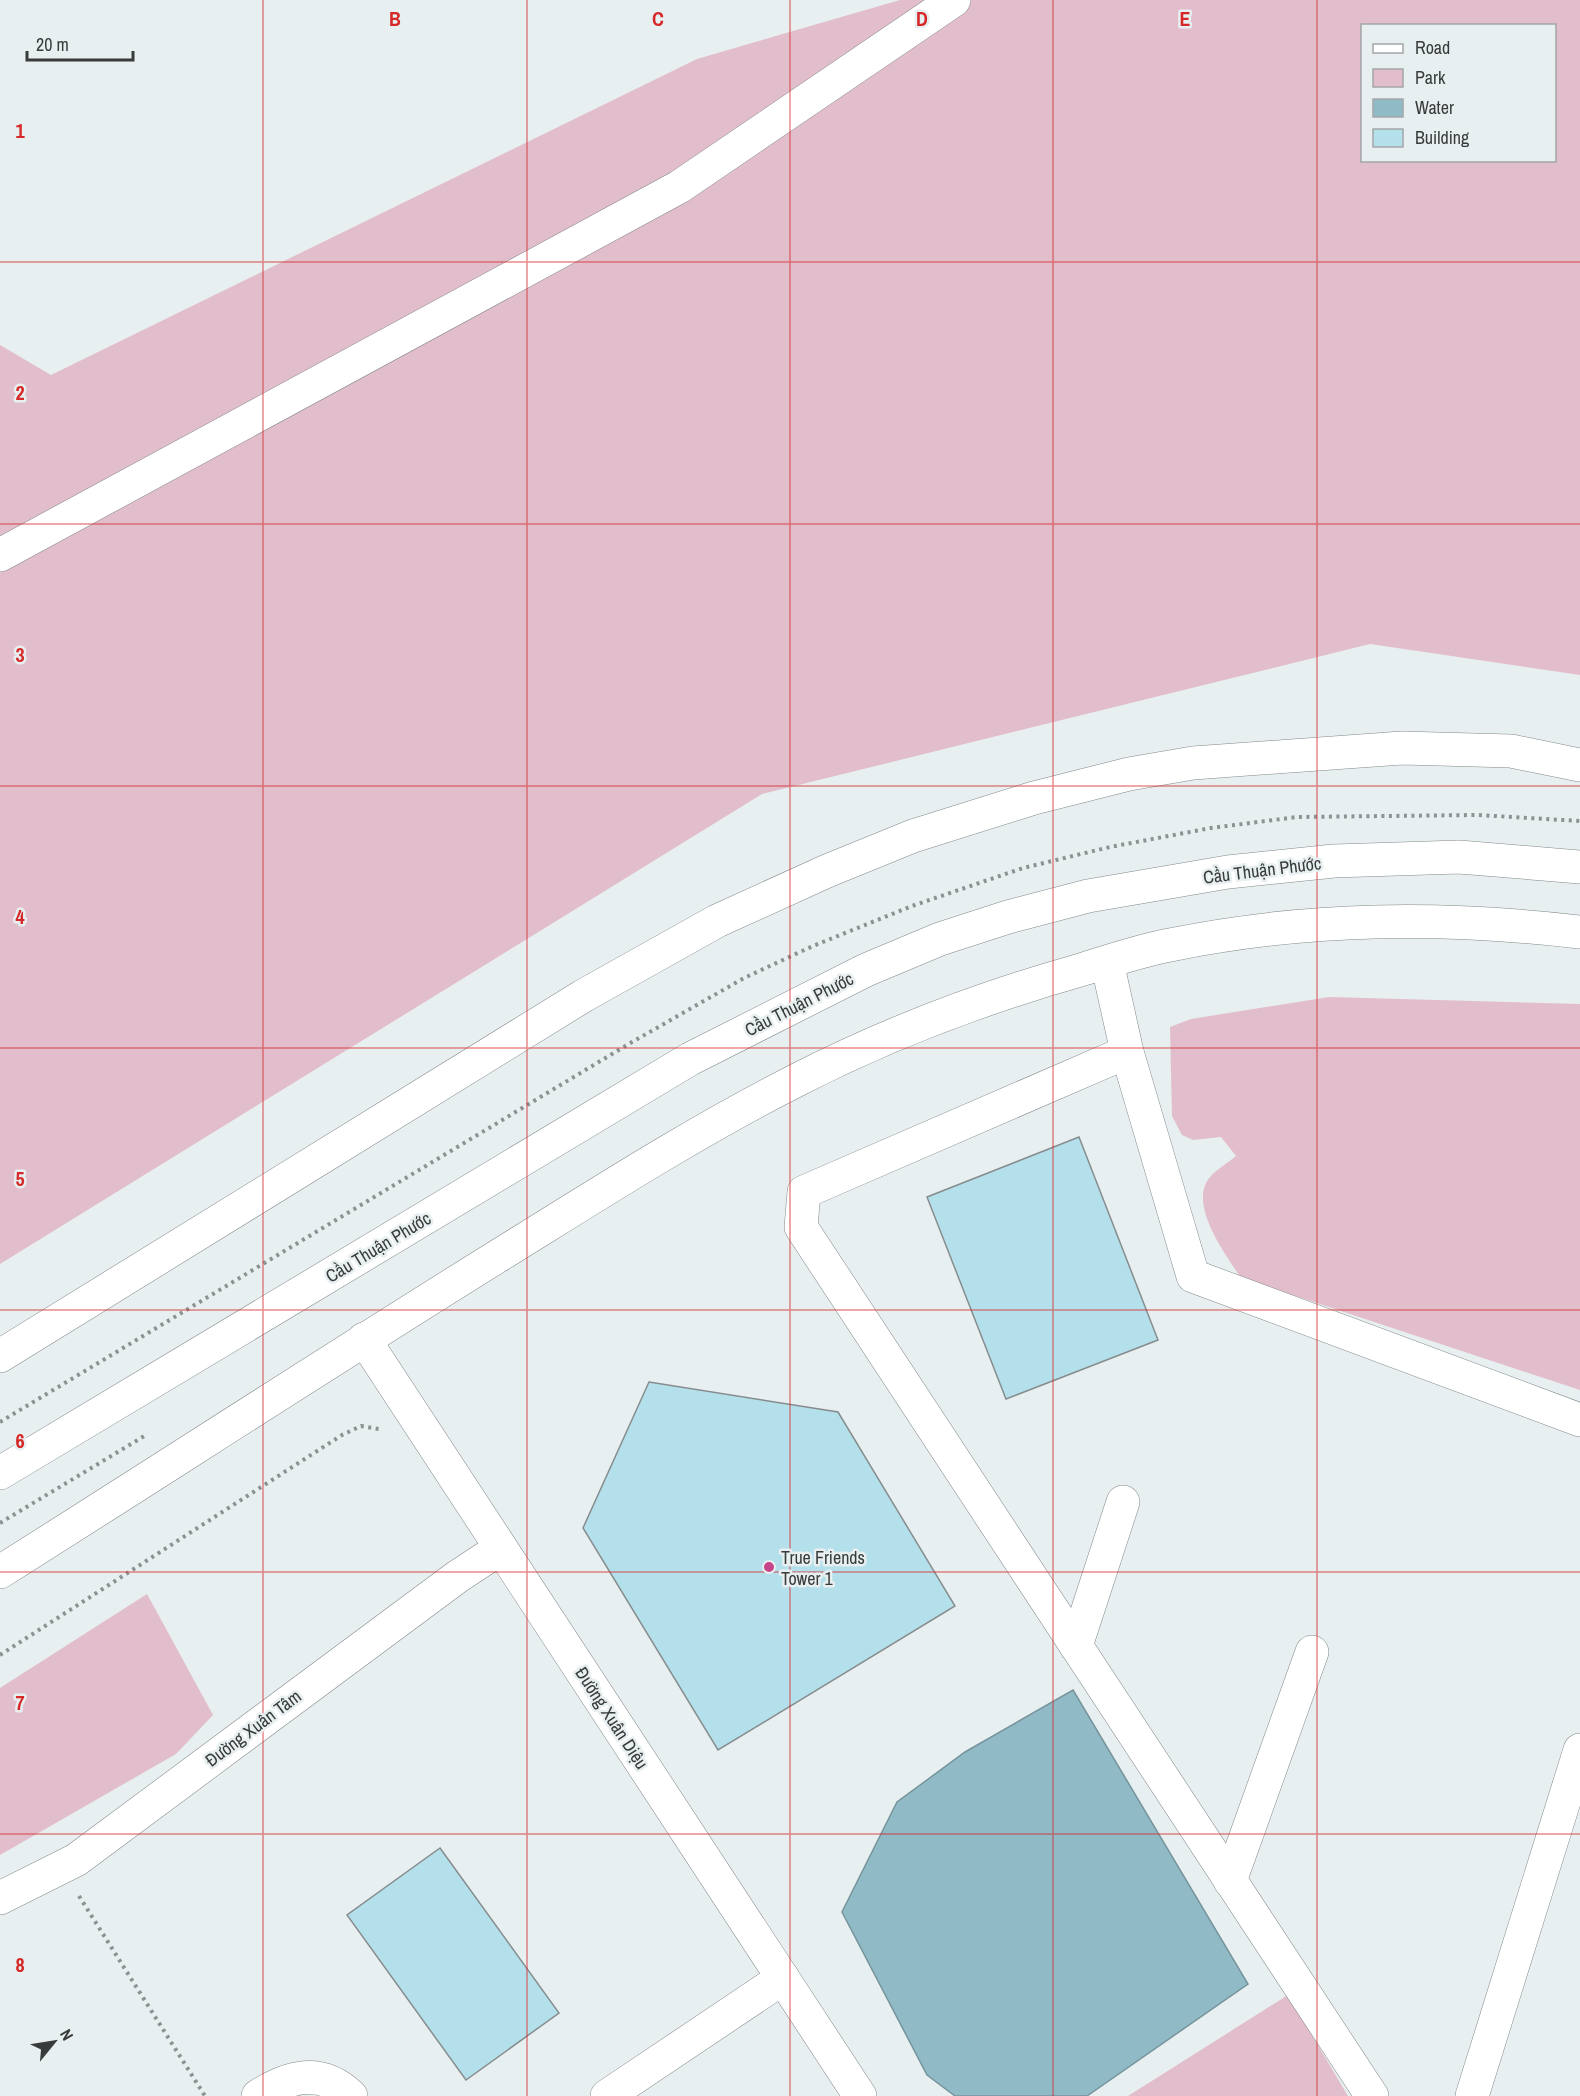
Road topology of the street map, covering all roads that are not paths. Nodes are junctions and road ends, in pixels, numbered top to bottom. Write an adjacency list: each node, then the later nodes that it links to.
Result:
1 (954, 0): 2 (street)
2 (0, 555)
3 (1580, 765): 9 (street)
4 (1580, 867): 11 (street, Cầu Thuận Phước)
5 (1580, 932): 6 (street)
6 (1107, 962): 7 (street); 8 (street)
7 (1127, 1052): 10 (street); 15 (street)
8 (364, 1339): 13 (street, Đường Xuân Diệu); 14 (street)
9 (0, 1356)
10 (1580, 1420)
11 (0, 1473)
12 (1123, 1502): 15 (street)
13 (501, 1548): 19 (street, Đường Xuân Tâm); 20 (street, Đường Xuân Diệu)
14 (0, 1572)
15 (1076, 1646): 18 (street)
16 (1312, 1652): 18 (street)
17 (1580, 1750): 26 (street)
18 (1230, 1881): 25 (street)
19 (0, 1898)
20 (783, 1978): 23 (street); 24 (street, Đường Xuân Diệu)
21 (258, 2096): 22 (street)
22 (351, 2096)
23 (607, 2096)
24 (860, 2096)
25 (1372, 2096)
26 (1472, 2096)

